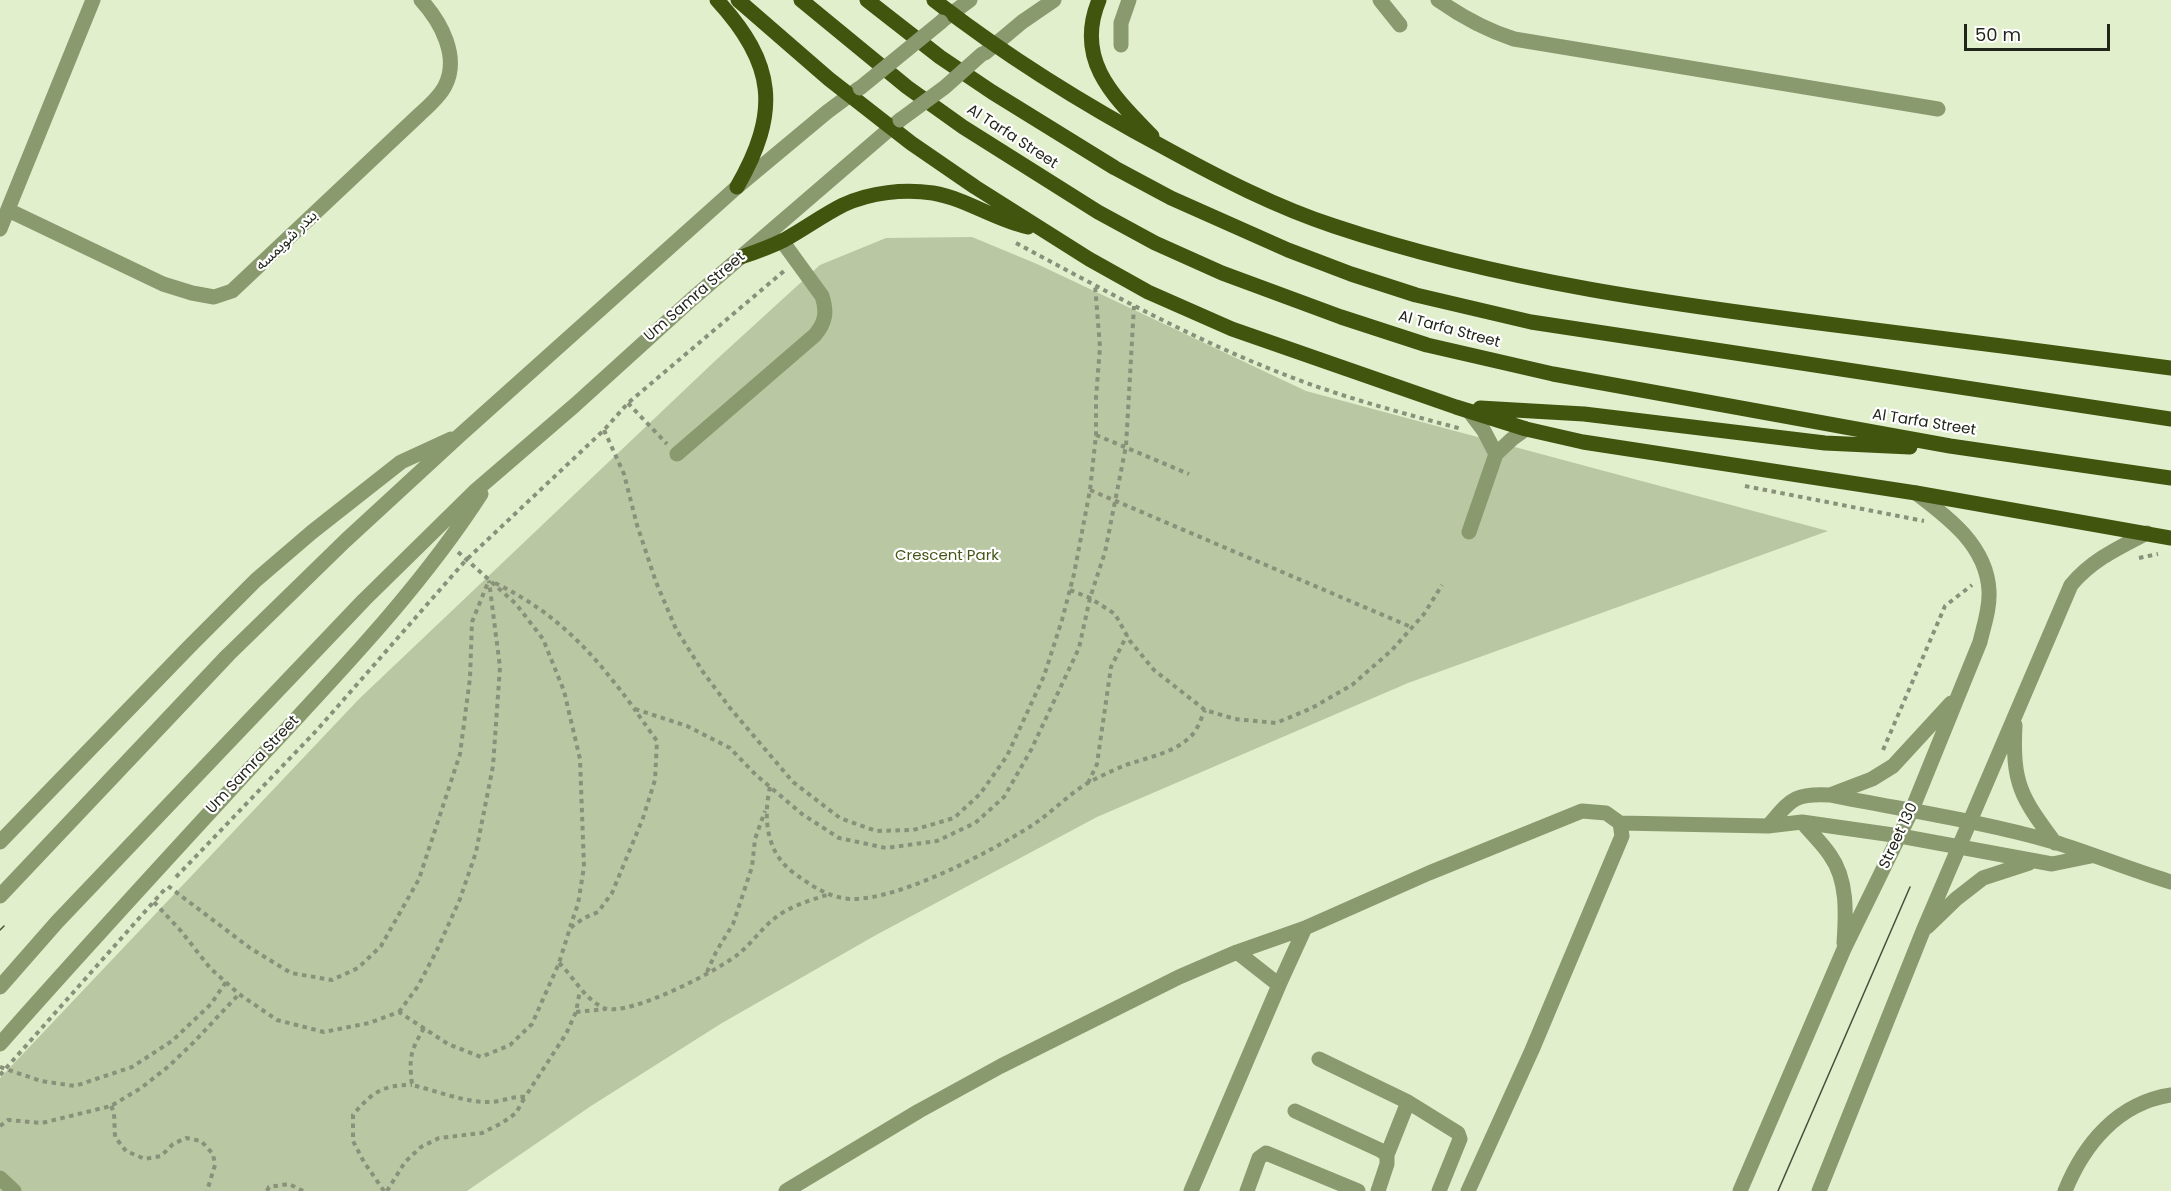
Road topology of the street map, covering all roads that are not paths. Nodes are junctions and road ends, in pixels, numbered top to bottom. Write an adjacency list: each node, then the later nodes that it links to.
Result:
1 (93, 0): 23 (street)
2 (421, 0): 23 (street, بندر شويمسه)
3 (717, 0): 22 (main road)
4 (738, 0): 18 (main road)
5 (801, 0): 33 (main road, Al Tarfa Street)
6 (867, 0): 30 (main road, Al Tarfa Street)
7 (934, 0): 14 (main road)
8 (970, 0): 14 (street)
9 (1054, 0): 17 (street, Um Samra Street)
10 (1099, 0): 21 (main road)
11 (1129, 0): 16 (street)
12 (1380, 0): 15 (street)
13 (1438, 0): 19 (street)
14 (946, 18): 17 (main road); 18 (street, bridge)
15 (1400, 25)
16 (1121, 45)
17 (988, 50): 20 (street, Um Samra Street, bridge); 21 (main road)
18 (855, 91): 20 (main road); 22 (street)
19 (1938, 109)
20 (896, 124): 25 (main road); 27 (street, Um Samra Street)
21 (1163, 147): 28 (main road)
22 (738, 187): 32 (street)
23 (8, 210): 24 (street)
24 (0, 229)
25 (1043, 230): 26 (main road); 29 (main road)
26 (782, 241): 27 (main road); 34 (street)
27 (741, 257): 36 (street, Um Samra Street)
28 (2171, 368)
29 (1462, 409): 31 (main road); 33 (main road); 35 (street)
30 (2171, 419)
31 (1526, 429): 35 (street); 38 (main road)
32 (459, 436): 51 (street); 57 (street)
33 (1950, 446): 37 (main road, Al Tarfa Street)
34 (677, 454)
35 (1496, 454): 39 (street)
36 (493, 476): 63 (street, Um Samra Street); 64 (street, Um Samra Street)
37 (2171, 478)
38 (1916, 492): 40 (main road); 42 (street, Street 130)
39 (1469, 532)
40 (2147, 533): 41 (main road); 43 (street)
41 (2171, 538)
42 (1958, 696): 44 (street); 45 (street, Street 130)
43 (2015, 717): 48 (street); 52 (street)
44 (1830, 795): 45 (street); 49 (street)
45 (1911, 812): 48 (street); 50 (street, Street 130)
46 (1802, 822): 49 (street); 50 (street); 60 (street)
47 (1620, 823): 49 (street); 58 (street); 78 (street)
48 (1968, 823): 52 (street); 53 (street)
49 (1768, 826)
50 (1900, 836): 53 (street); 60 (street, Street 130)
51 (0, 842)
52 (2055, 843): 54 (street)
53 (1958, 847): 55 (street); 59 (street)
54 (2091, 856): 55 (street); 56 (street)
55 (2033, 861): 59 (street)
56 (2171, 882)
57 (0, 896)
58 (1305, 928): 61 (street); 62 (street)
59 (1923, 931): 80 (street)
60 (1844, 949): 79 (street, Street 130)
61 (1237, 952): 62 (street); 72 (street)
62 (1279, 985): 73 (street)
63 (0, 987)
64 (0, 1044)
65 (1319, 1059): 67 (street)
66 (2171, 1095): 81 (street)
67 (1408, 1102): 69 (street); 77 (street)
68 (1295, 1111): 69 (street)
69 (1387, 1155): 76 (street)
70 (0, 1178): 71 (street)
71 (14, 1191)
72 (786, 1191)
73 (1191, 1191)
74 (1247, 1191): 75 (street)
75 (1358, 1191)
76 (1378, 1191)
77 (1439, 1191)
78 (1468, 1191)
79 (1740, 1191)
80 (1819, 1191)
81 (2065, 1191)

